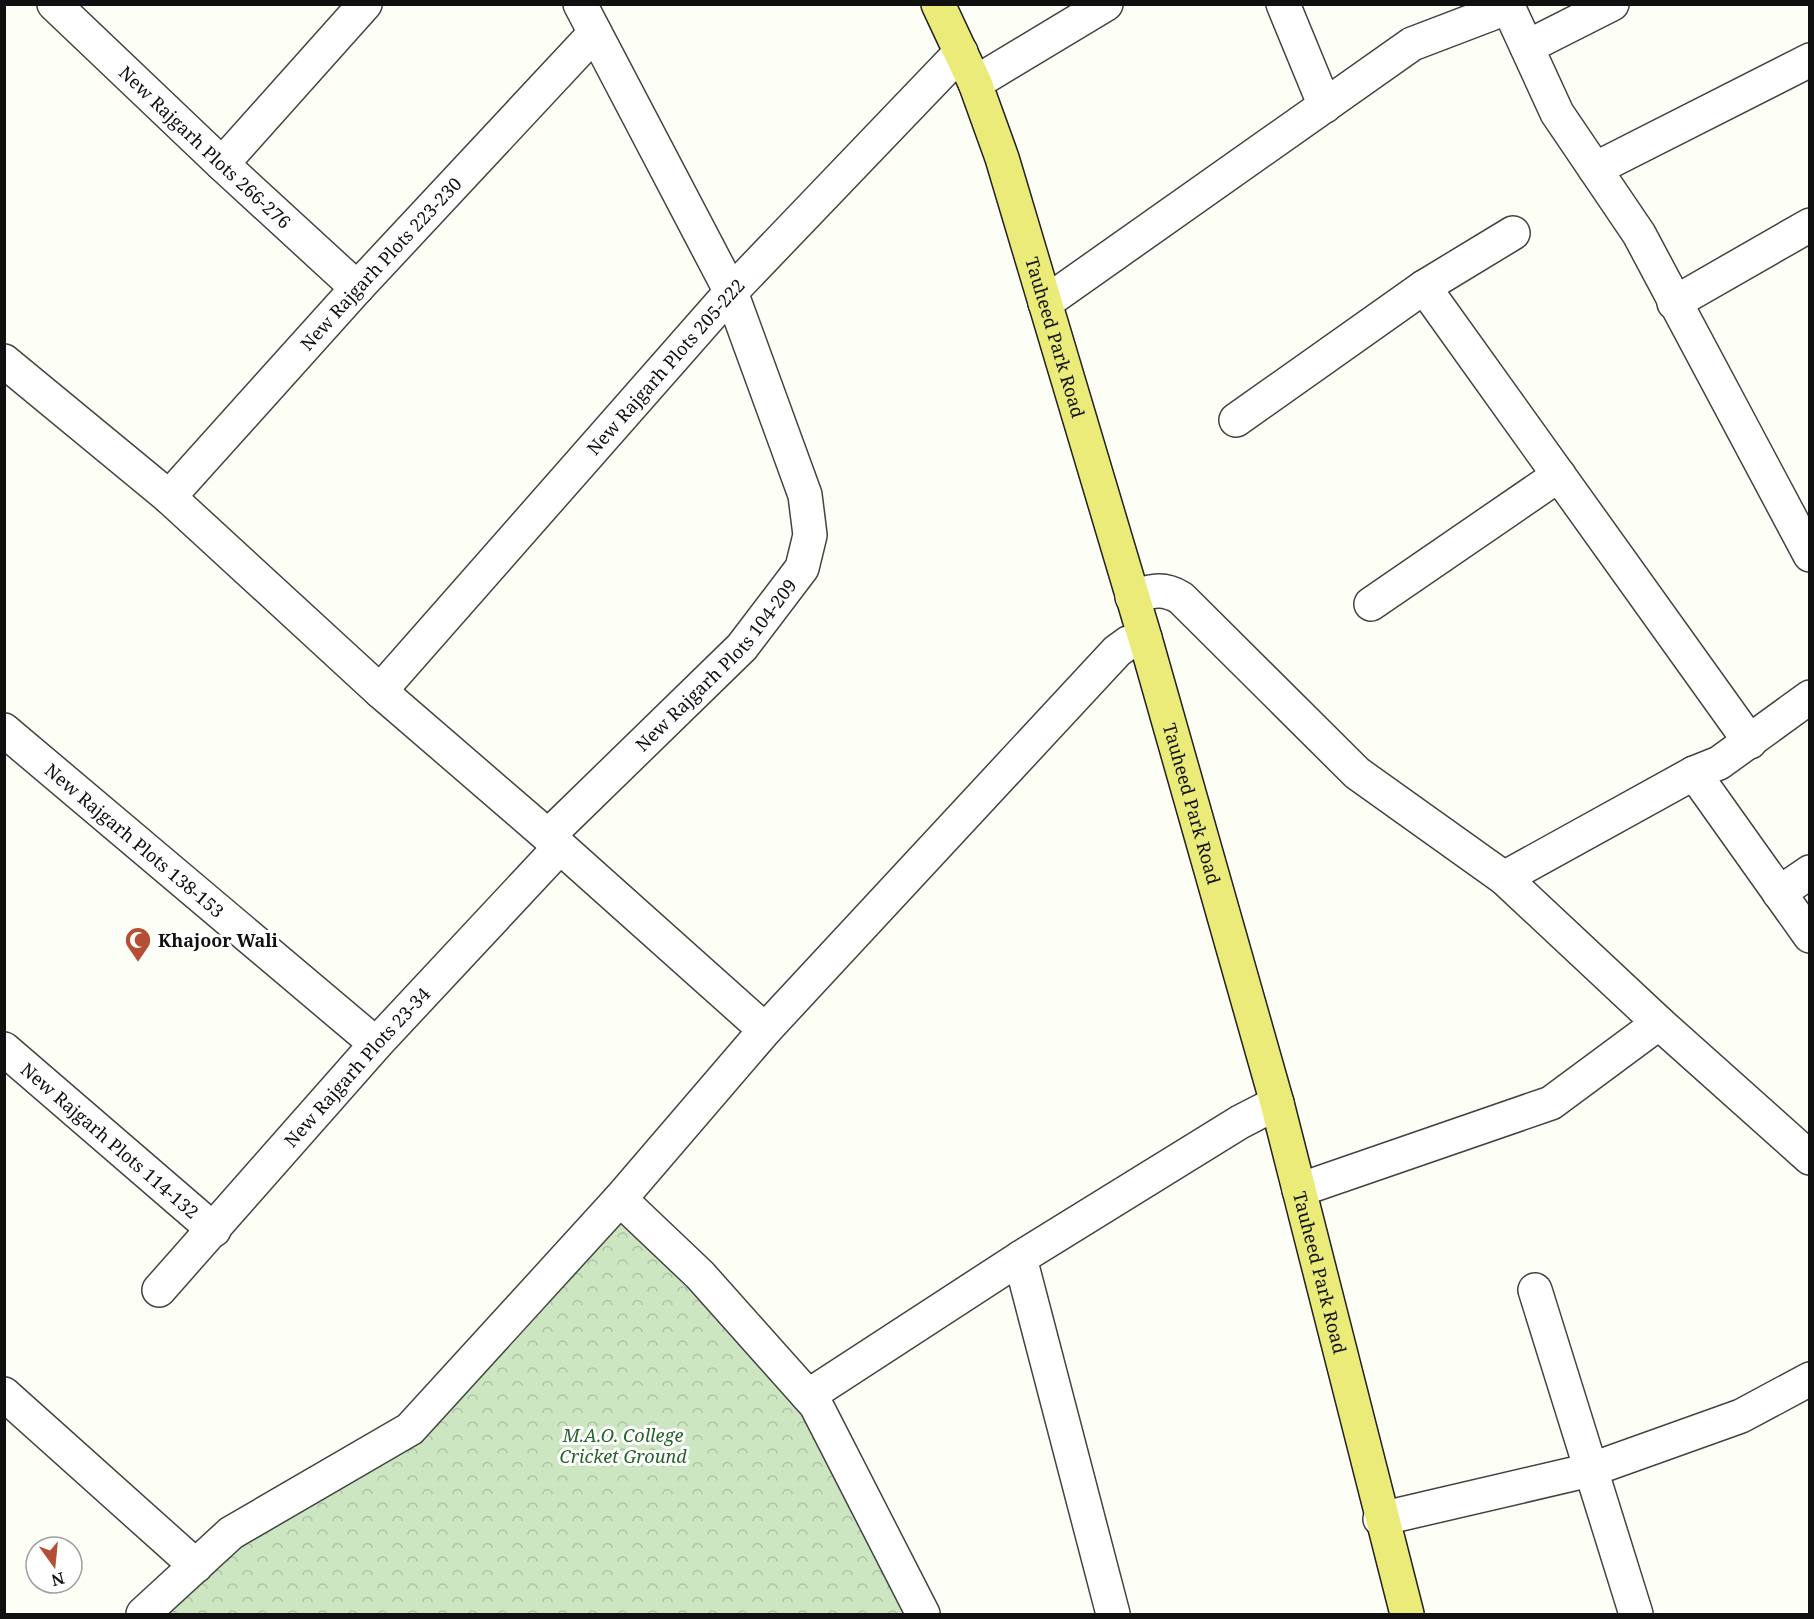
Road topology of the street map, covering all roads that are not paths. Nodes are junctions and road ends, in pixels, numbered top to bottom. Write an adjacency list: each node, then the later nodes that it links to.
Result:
1 (54, 4): 15 (street, New Rajgarh Plots 266-276)
2 (365, 4): 15 (street)
3 (580, 4): 9 (street, New Rajgarh Plots 104-209)
4 (938, 4): 11 (main road, Tauheed Park Road)
5 (1106, 4): 13 (street)
6 (1283, 4): 14 (street)
7 (1612, 4): 10 (street)
8 (1508, 6): 10 (street); 14 (street)
9 (595, 33): 20 (street, New Rajgarh Plots 223-230); 21 (street, New Rajgarh Plots 104-209)
10 (1527, 47): 16 (street)
11 (961, 52): 13 (main road, Tauheed Park Road); 21 (street, New Rajgarh Plots 205-222)
12 (1809, 60): 16 (street)
13 (975, 83): 22 (main road, Tauheed Park Road)
14 (1325, 106): 22 (street)
15 (222, 164): 20 (street, New Rajgarh Plots 266-276)
16 (1596, 170): 23 (street)
17 (1809, 225): 23 (street)
18 (1513, 233): 19 (street)
19 (1424, 287): 25 (street); 26 (street)
20 (357, 288): 27 (street, New Rajgarh Plots 223-230)
21 (731, 292): 32 (street, New Rajgarh Plots 205-222); 37 (street, New Rajgarh Plots 104-209)
22 (1045, 303): 29 (main road, Tauheed Park Road)
23 (1674, 303): 28 (street)
24 (9, 372): 27 (street)
25 (1236, 420)
26 (1559, 475): 30 (street); 35 (street)
27 (170, 497): 32 (street)
28 (1809, 555)
29 (1132, 597): 31 (main road, Tauheed Park Road); 39 (street)
30 (1371, 604)
31 (1145, 638): 43 (street); 46 (main road, Tauheed Park Road)
32 (380, 691): 37 (street)
33 (1809, 697): 35 (street)
34 (4, 730): 44 (street, New Rajgarh Plots 138-153)
35 (1750, 742): 36 (street)
36 (1694, 773): 39 (street); 40 (street)
37 (554, 841): 43 (street); 44 (street, New Rajgarh Plots 23-34)
38 (1809, 872): 40 (street)
39 (1504, 878): 42 (street)
40 (1779, 893): 41 (street)
41 (1809, 936)
42 (1659, 1023): 47 (street); 48 (street)
43 (765, 1030): 49 (street)
44 (376, 1044): 50 (street, New Rajgarh Plots 23-34)
45 (4, 1049): 50 (street, New Rajgarh Plots 114-132)
46 (1277, 1102): 48 (main road, Tauheed Park Road); 51 (street)
47 (1806, 1149)
48 (1299, 1190): 58 (main road, Tauheed Park Road)
49 (620, 1199): 56 (street); 59 (street)
50 (214, 1230): 52 (street, New Rajgarh Plots 23-34)
51 (1020, 1258): 56 (street); 62 (street)
52 (159, 1290)
53 (1535, 1290): 57 (street)
54 (1809, 1379): 57 (street)
55 (4, 1394): 59 (street)
56 (808, 1396): 61 (street)
57 (1590, 1470): 58 (street); 64 (street)
58 (1380, 1519): 63 (main road, Tauheed Park Road)
59 (196, 1566): 60 (street)
60 (143, 1614)
61 (923, 1614)
62 (1113, 1614)
63 (1407, 1614)
64 (1635, 1614)

